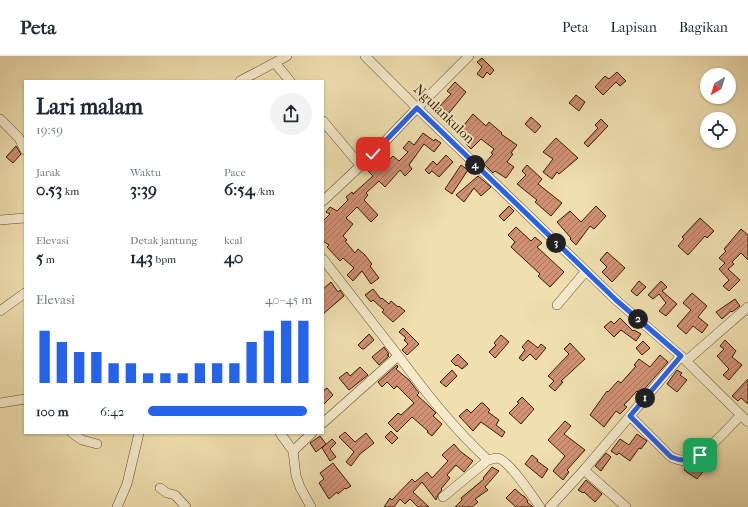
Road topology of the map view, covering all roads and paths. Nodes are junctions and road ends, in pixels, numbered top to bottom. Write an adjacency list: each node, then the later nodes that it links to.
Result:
1 (287, 56): 4 (street)
2 (365, 56): 7 (street, Ngulankulon)
3 (469, 56): 7 (street)
4 (275, 62): 5 (street); 6 (street)
5 (242, 80)
6 (289, 80)
7 (417, 108): 11 (street); 16 (street, Ngulankulon)
8 (0, 119): 10 (street)
9 (324, 122): 11 (street)
10 (24, 148)
11 (360, 165): 12 (street)
12 (324, 200)
13 (24, 218): 14 (street)
14 (0, 220)
15 (324, 260): 21 (street)
16 (586, 272): 18 (street); 22 (street, Ngulankulon)
17 (24, 294): 20 (street)
18 (557, 305)
19 (748, 306): 22 (street)
20 (0, 311)
21 (398, 356): 27 (street); 35 (street)
22 (684, 358): 25 (street, Ngulankulon); 26 (street)
23 (24, 399): 24 (street)
24 (0, 403)
25 (741, 414): 26 (street); 28 (street, Ngulankulon)
26 (630, 416): 36 (street)
27 (324, 422)
28 (748, 422)
29 (73, 434): 33 (street)
30 (139, 434): 39 (street)
31 (281, 434): 34 (street)
32 (311, 434): 34 (street)
33 (97, 444)
34 (293, 451): 41 (street)
35 (488, 460): 38 (street); 42 (street)
36 (584, 470): 43 (street); 44 (street)
37 (160, 488): 40 (street)
38 (442, 497)
39 (117, 507)
40 (186, 507)
41 (311, 507)
42 (540, 507)
43 (550, 507)
44 (626, 507)

